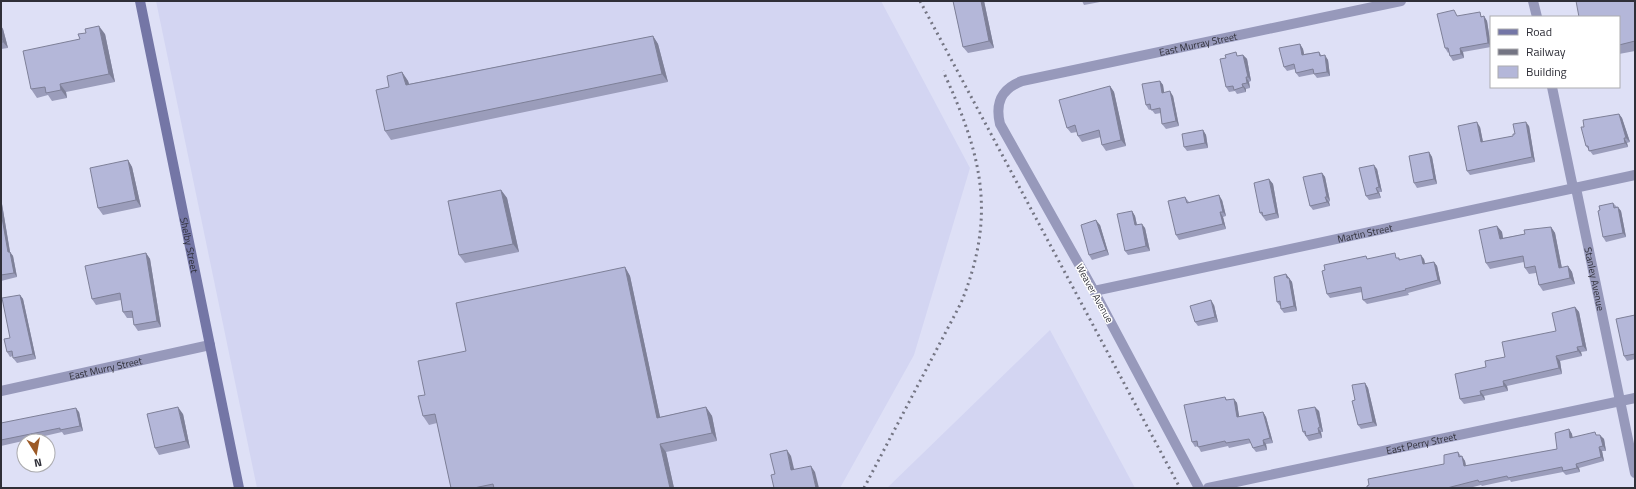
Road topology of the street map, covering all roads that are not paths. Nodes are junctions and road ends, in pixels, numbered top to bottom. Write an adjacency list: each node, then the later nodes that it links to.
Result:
1 (140, 1): 10 (main road, Shelby Street)
2 (1401, 1): 6 (street, East Murray Street)
3 (1533, 1): 4 (street)
4 (1537, 16)
5 (1552, 88): 8 (street, Stanley Avenue)
6 (1000, 97): 9 (street, Weaver Avenue)
7 (1635, 175): 8 (street, Martin Street)
8 (1575, 188): 9 (street, Martin Street); 13 (street, Stanley Avenue)
9 (1094, 291): 16 (street, Weaver Avenue)
10 (210, 345): 11 (street, East Murry Street); 15 (main road, Shelby Street)
11 (1, 391)
12 (1635, 398): 13 (street, East Perry Street)
13 (1620, 401): 14 (street, Stanley Avenue); 17 (street, East Perry Street)
14 (1635, 473)
15 (239, 488)
16 (1199, 488)
17 (1208, 488)

